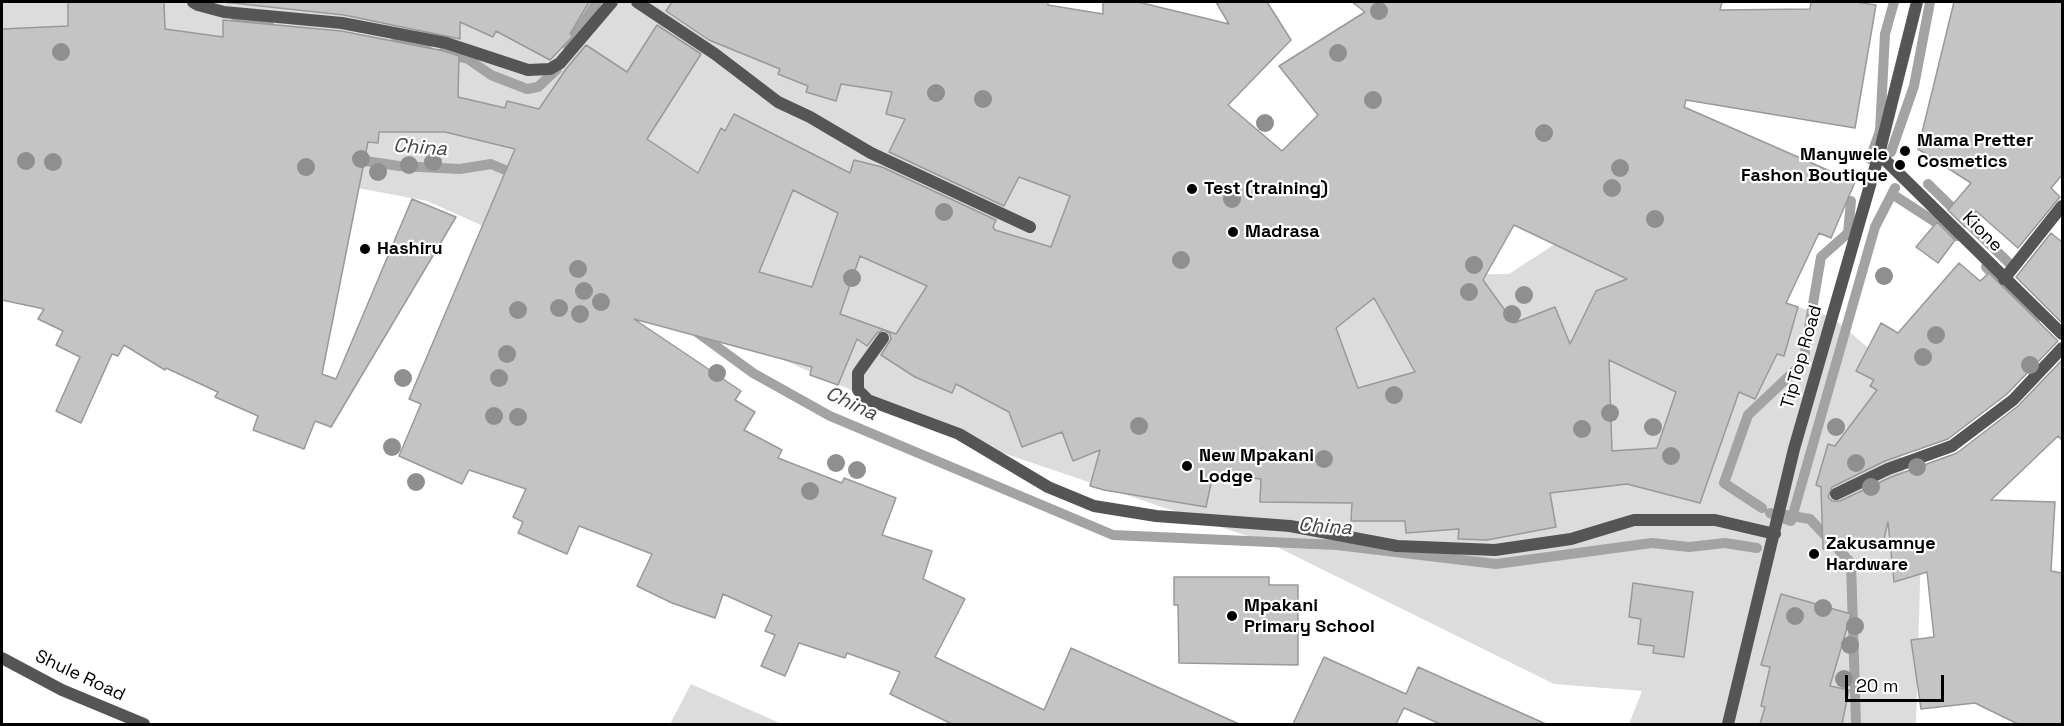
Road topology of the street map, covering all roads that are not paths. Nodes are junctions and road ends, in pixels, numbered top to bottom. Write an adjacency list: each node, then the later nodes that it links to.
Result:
1 (194, 2): 2 (street)
2 (612, 2)
3 (637, 2): 7 (street)
4 (1917, 2): 5 (street, TipTop Road)
5 (1879, 154): 8 (street, Kione); 13 (street, TipTop Road)
6 (2062, 206): 8 (street)
7 (1030, 227)
8 (2004, 279): 9 (street, Kione)
9 (2062, 334)
10 (883, 338): 13 (street)
11 (2062, 348): 12 (street)
12 (1836, 494)
13 (1775, 534): 16 (street, TipTop Road)
14 (2, 658): 15 (street, Shule Road)
15 (144, 724)
16 (1728, 724)

